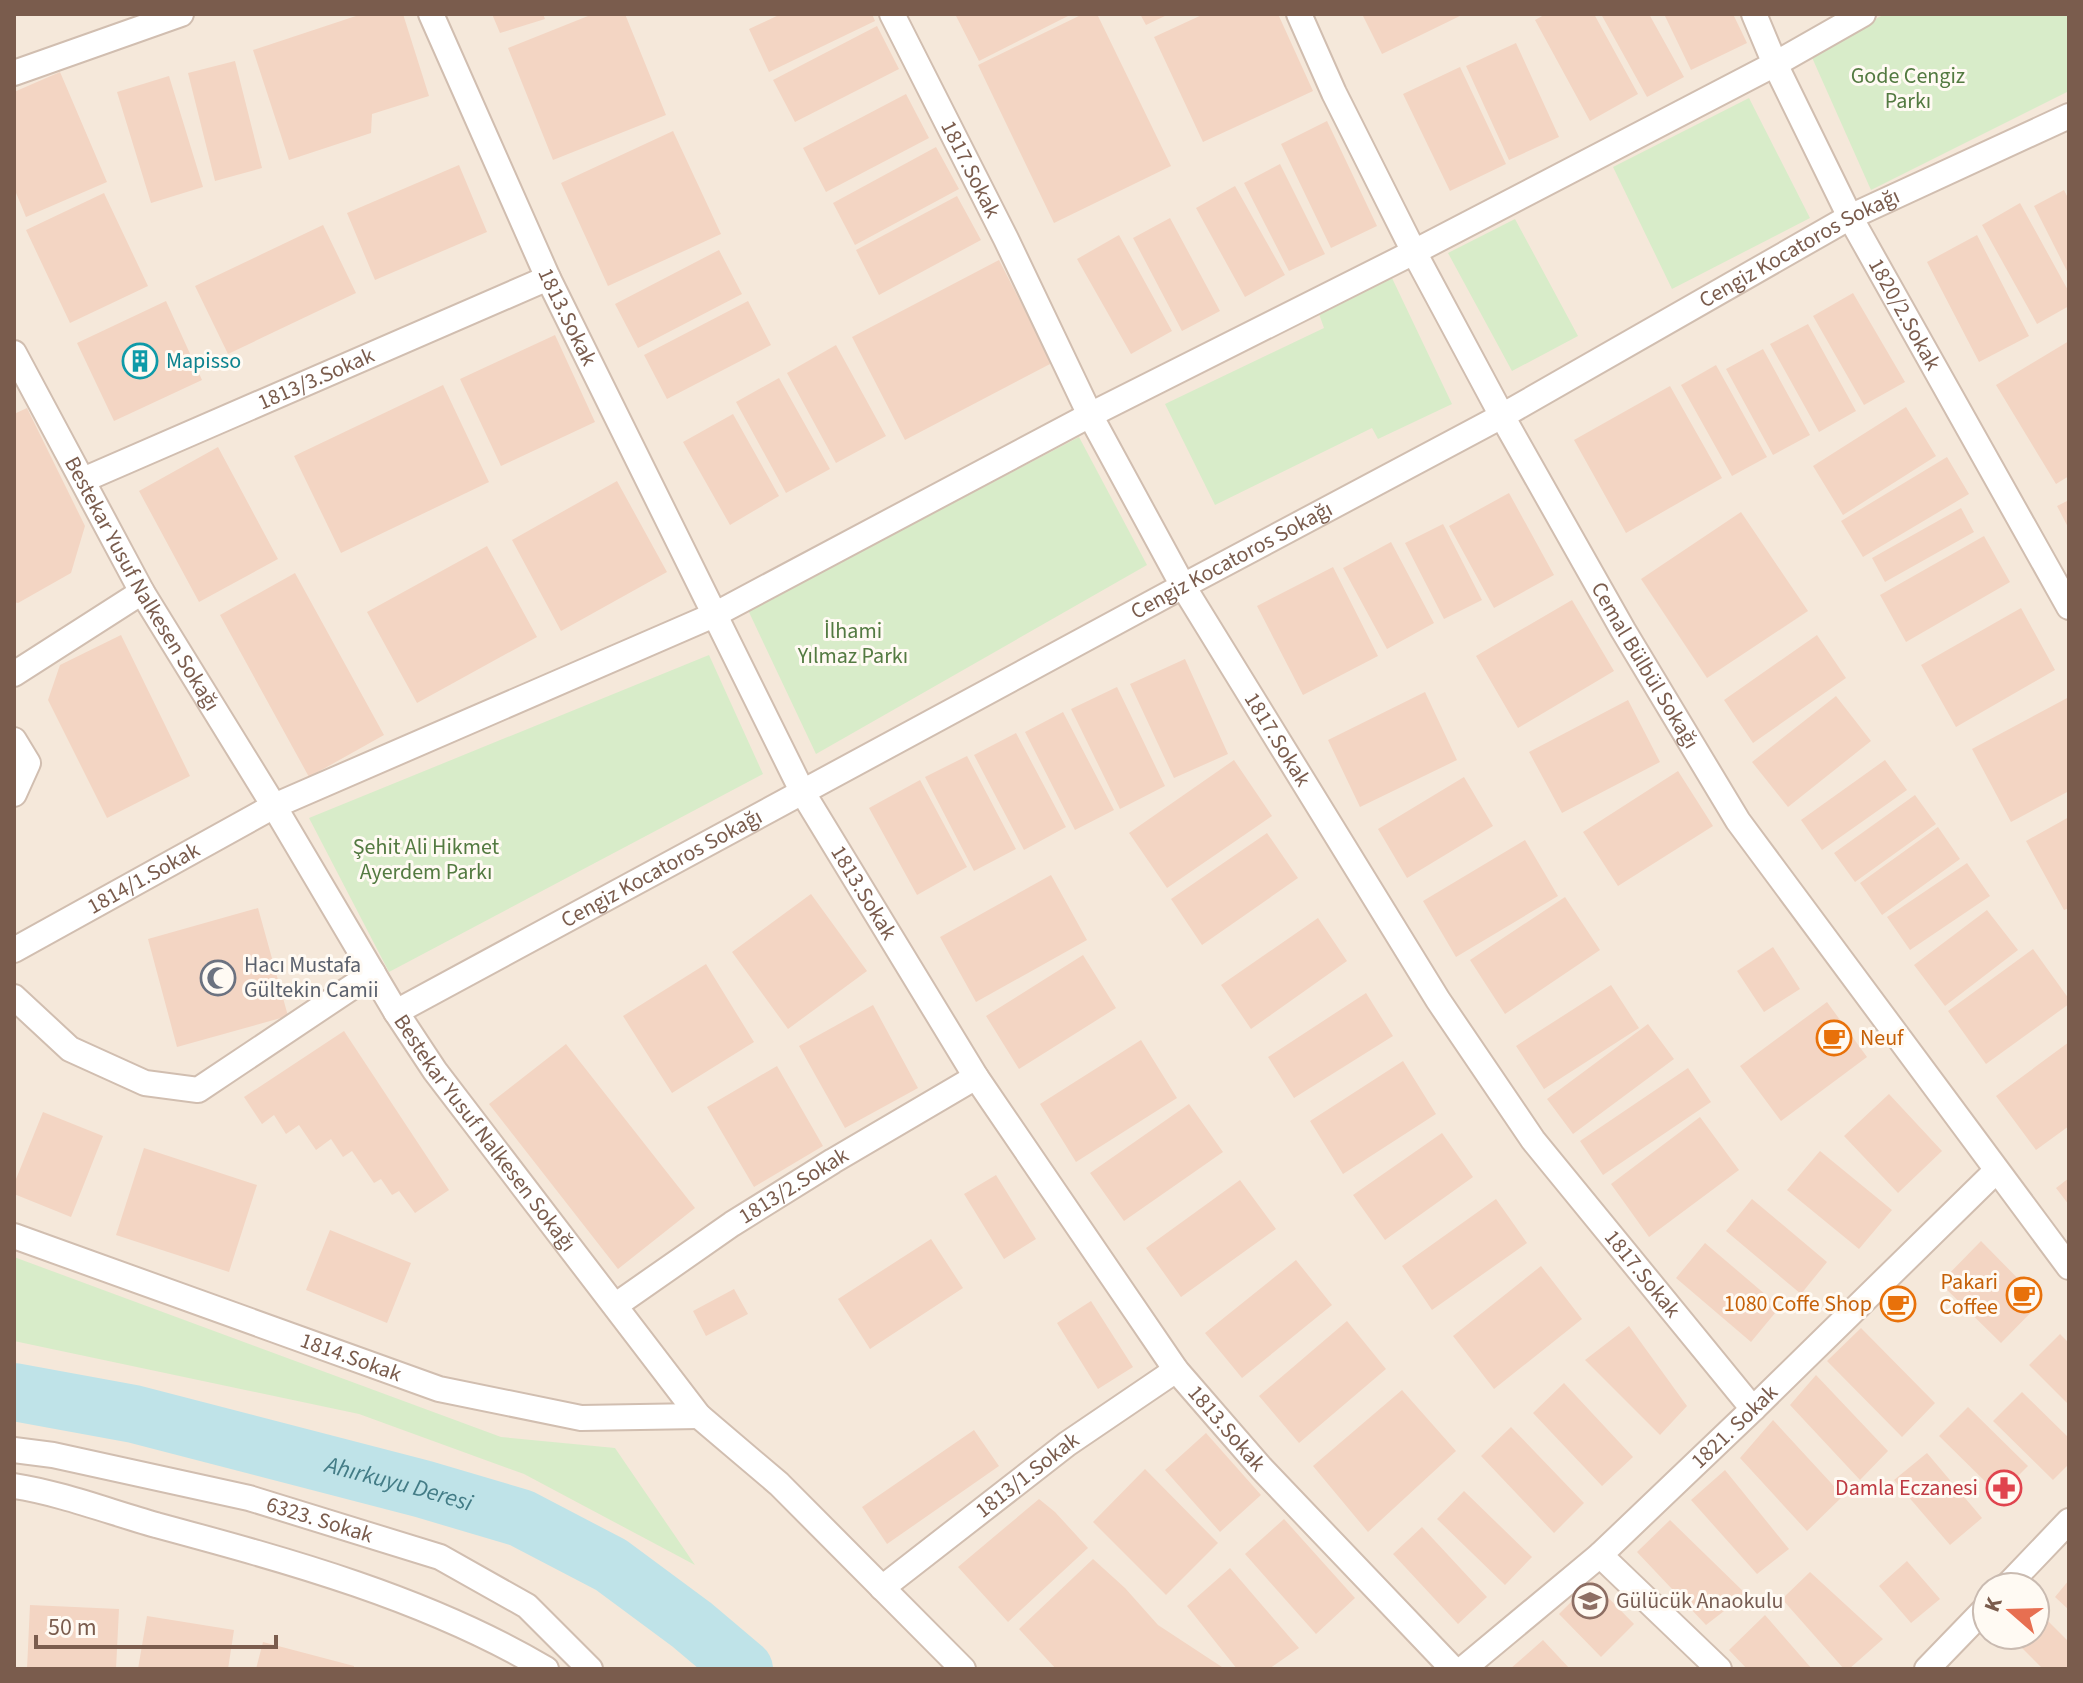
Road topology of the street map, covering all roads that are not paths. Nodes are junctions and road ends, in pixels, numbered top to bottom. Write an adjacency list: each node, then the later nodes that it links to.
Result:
1 (181, 14): 8 (street)
2 (431, 14): 12 (street, 1813.Sokak)
3 (892, 14): 14 (street, 1817.Sokak)
4 (1299, 14): 11 (street, Cemal Bülbül Sokağı)
5 (1754, 14): 7 (street, 1820/2.Sokak)
6 (1863, 14): 7 (street)
7 (1775, 64): 10 (street, 1820/2.Sokak); 11 (street)
8 (14, 73)
9 (2069, 116): 10 (street, Cengiz Kocatoros Sokağı)
10 (1850, 217): 15 (street, Cengiz Kocatoros Sokağı); 19 (street, 1820/2.Sokak)
11 (1414, 252): 14 (street); 15 (street, Cemal Bülbül Sokağı)
12 (548, 278): 16 (street, 1813/3.Sokak); 20 (street, 1813.Sokak)
13 (17, 367): 16 (street, Bestekar Yusuf Nalkesen Sokağı)
14 (1090, 415): 17 (street, 1817.Sokak); 20 (street)
15 (1502, 416): 17 (street, Cengiz Kocatoros Sokağı); 31 (street, Cemal Bülbül Sokağı)
16 (83, 480): 18 (street, Bestekar Yusuf Nalkesen Sokağı)
17 (1183, 586): 23 (street, Cengiz Kocatoros Sokağı); 36 (street, 1817.Sokak)
18 (142, 592): 21 (street); 25 (street, Bestekar Yusuf Nalkesen Sokağı)
19 (2069, 607)
20 (714, 615): 23 (street, 1813.Sokak); 25 (street)
21 (14, 674)
22 (14, 740): 24 (street)
23 (803, 793): 29 (street, Cengiz Kocatoros Sokağı); 30 (street, 1813.Sokak)
24 (14, 794)
25 (274, 806): 26 (street, 1814/1.Sokak); 27 (street, Bestekar Yusuf Nalkesen Sokağı)
26 (14, 950)
27 (373, 973): 28 (street); 29 (street, Bestekar Yusuf Nalkesen Sokağı)
28 (14, 997)
29 (396, 1012): 34 (street, Bestekar Yusuf Nalkesen Sokağı)
30 (976, 1077): 34 (street, 1813/2.Sokak); 35 (street, 1813.Sokak)
31 (1996, 1171): 33 (street, Cemal Bülbül Sokağı); 36 (street, 1821. Sokak)
32 (14, 1236): 37 (street, 1814.Sokak)
33 (2069, 1267)
34 (616, 1305): 37 (street, Bestekar Yusuf Nalkesen Sokağı)
35 (1176, 1370): 43 (street, 1813/1.Sokak); 48 (street, 1813.Sokak)
36 (1753, 1409): 41 (street, 1821. Sokak)
37 (699, 1416): 43 (street, Bestekar Yusuf Nalkesen Sokağı)
38 (14, 1450): 46 (street, 6323. Sokak)
39 (14, 1486): 45 (street)
40 (2069, 1521): 42 (street)
41 (1600, 1555): 49 (street, 1821. Sokak); 50 (street)
42 (2021, 1571)
43 (882, 1588): 47 (street, Bestekar Yusuf Nalkesen Sokağı)
44 (1971, 1624): 51 (street)
45 (546, 1669)
46 (590, 1669)
47 (963, 1669)
48 (1453, 1669)
49 (1463, 1669)
50 (1719, 1669)
51 (1927, 1669)

